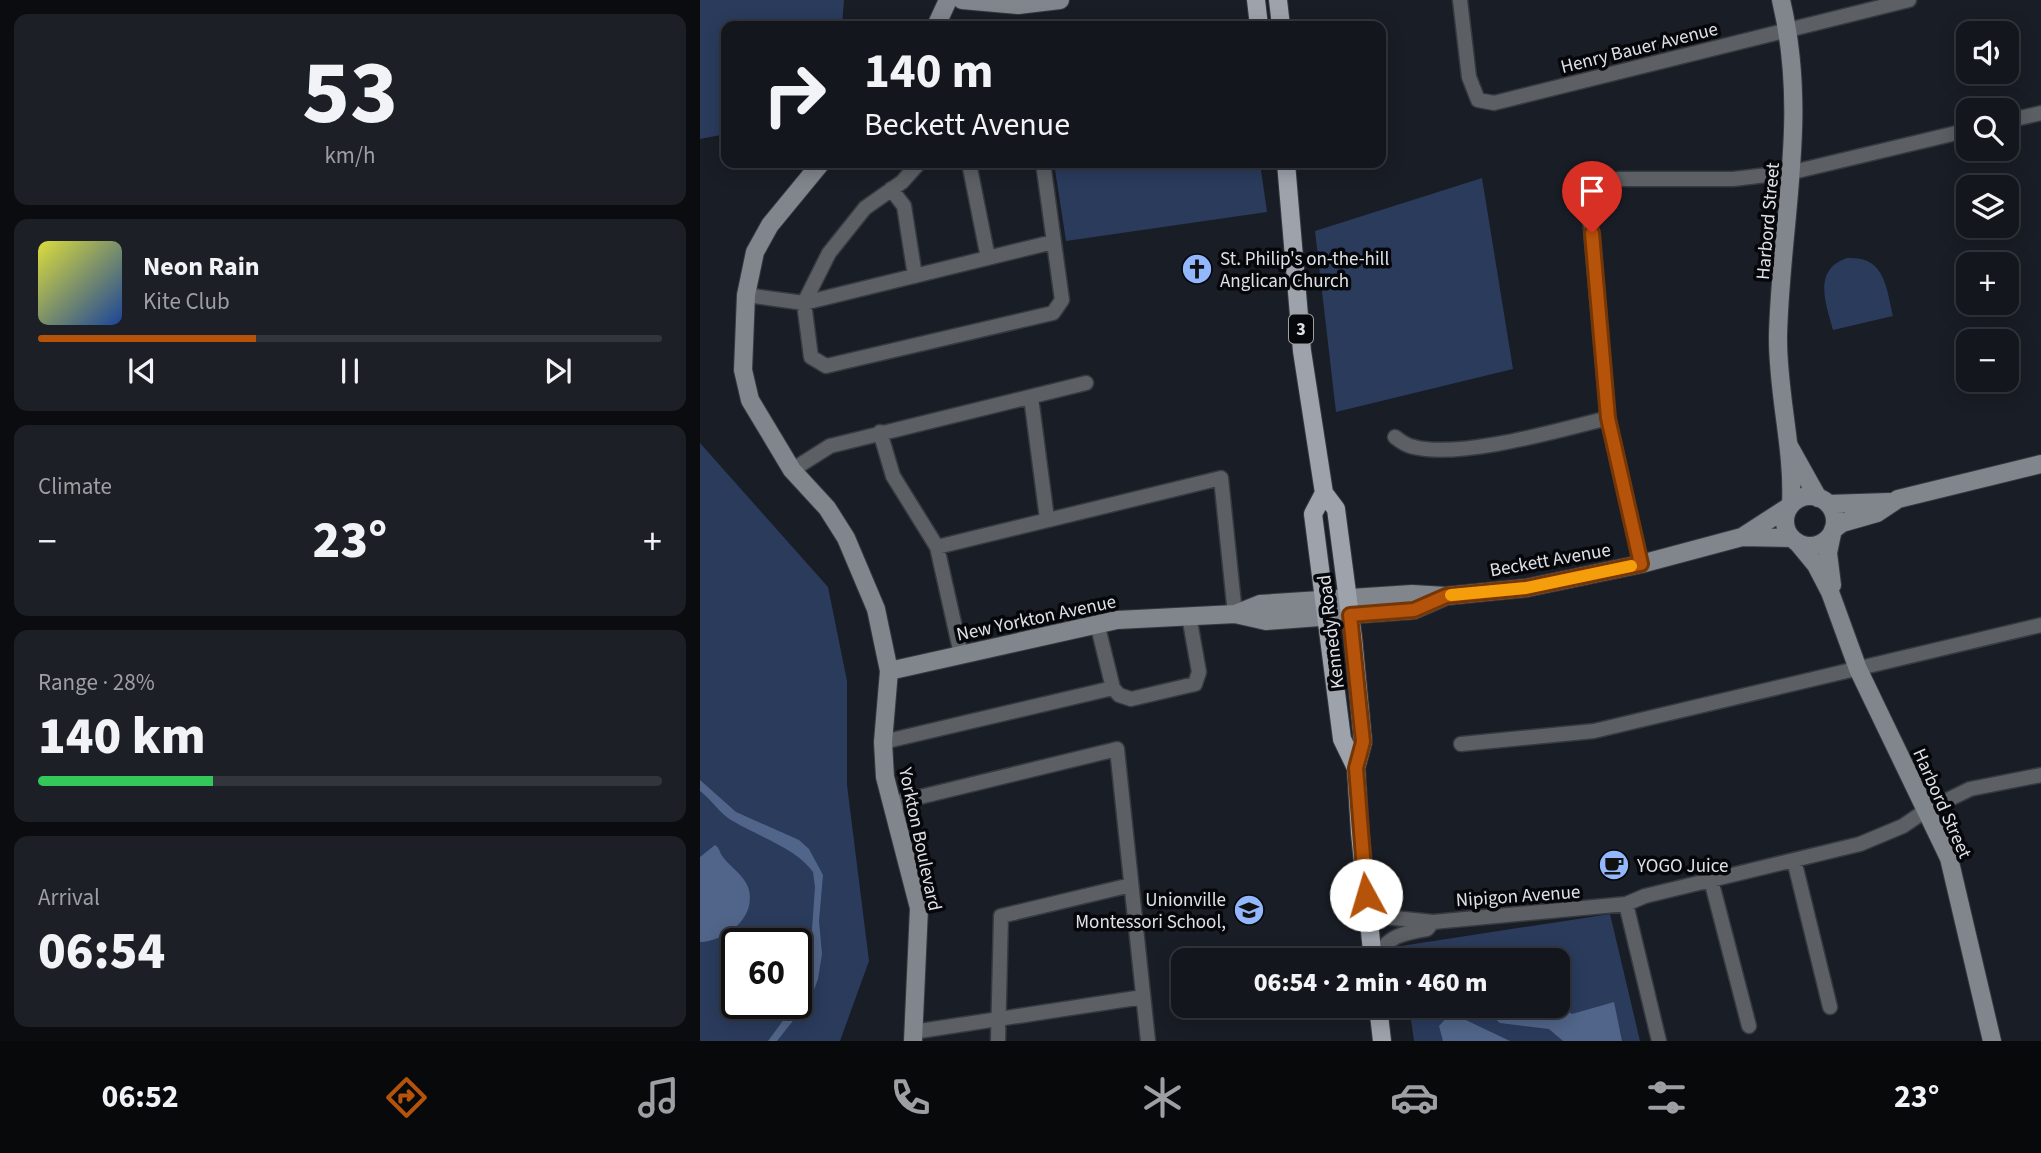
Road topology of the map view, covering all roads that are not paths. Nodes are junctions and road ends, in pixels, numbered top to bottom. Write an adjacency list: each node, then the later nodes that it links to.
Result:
1 (948, 0): 9 (street)
2 (962, 0): 3 (street)
3 (1060, 0)
4 (1256, 0): 10 (main road)
5 (1278, 0): 11 (main road)
6 (1460, 0): 12 (street, Henry Bauer Avenue)
7 (1781, 0): 12 (street, Harbord Street)
8 (1909, 0): 12 (street, Henry Bauer Avenue)
9 (938, 21)
10 (1258, 21)
11 (1280, 21)
12 (1788, 30): 21 (street, Harbord Street)
13 (2041, 113): 14 (street)
14 (2019, 118)
15 (1956, 133): 21 (street)
16 (817, 168): 26 (street, Yorkton Boulevard)
17 (914, 168): 22 (street)
18 (971, 168): 24 (street)
19 (1044, 168): 23 (street)
20 (1286, 168): 36 (main road, Kennedy Road / 3)
21 (1793, 172): 30 (street); 33 (street, Harbord Street)
22 (891, 190): 25 (street); 27 (street)
23 (1053, 242): 24 (street); 27 (street)
24 (988, 258): 25 (street)
25 (915, 276): 27 (street)
26 (746, 295): 27 (street); 35 (street, Yorkton Boulevard)
27 (804, 303)
28 (1086, 383): 29 (street)
29 (1031, 397): 31 (street); 40 (street)
30 (1608, 418): 32 (street); 45 (street)
31 (880, 432): 35 (street); 44 (street)
32 (1395, 437)
33 (1789, 446): 37 (street, Harbord Street); 39 (street, Harbord Street)
34 (2041, 464): 38 (street)
35 (792, 470): 55 (street, Yorkton Boulevard)
36 (1324, 493): 47 (main road, Kennedy Road / 3); 48 (main road, Kennedy Road / 3)
37 (1823, 501): 38 (street); 39 (street); 41 (street)
38 (1889, 502): 41 (street)
39 (1791, 506): 42 (street, Beckett Avenue); 43 (street)
40 (1046, 519): 44 (street); 49 (street)
41 (1832, 532): 43 (street); 46 (street, Harbord Street)
42 (1742, 537): 43 (street, Beckett Avenue); 45 (street, Beckett Avenue)
43 (1794, 540): 46 (street, Harbord Street)
44 (937, 547): 53 (street)
45 (1641, 564): 47 (street, Beckett Avenue)
46 (1830, 592): 54 (street, Harbord Street)
47 (1349, 607): 48 (street, New Yorkton Avenue); 59 (main road, Kennedy Road / 3)
48 (1325, 608): 49 (street, New Yorkton Avenue); 59 (main road, Kennedy Road / 3)
49 (1235, 614): 50 (street, New Yorkton Avenue)
50 (1189, 616): 51 (street, New Yorkton Avenue); 56 (street)
51 (1097, 623): 53 (street, New Yorkton Avenue); 56 (street)
52 (2041, 625): 54 (street)
53 (961, 654): 55 (street, New Yorkton Avenue)
54 (1858, 669): 58 (street); 62 (street, Harbord Street)
55 (889, 671): 57 (street, Yorkton Boulevard)
56 (1113, 688): 57 (street)
57 (883, 742): 61 (street, Yorkton Boulevard)
58 (1461, 744)
59 (1356, 768): 66 (main road, Kennedy Road / 3)
60 (2041, 775): 62 (street, Nipigon Avenue)
61 (891, 804): 65 (street); 76 (street, Yorkton Boulevard)
62 (1925, 811): 63 (street, Nipigon Avenue); 81 (street, Harbord Street)
63 (1794, 860): 64 (street, Nipigon Avenue); 72 (street)
64 (1711, 880): 67 (street, Nipigon Avenue); 75 (street)
65 (1131, 886): 71 (street); 74 (street)
66 (1366, 895): 68 (street, Nipigon Avenue); 69 (main road, Kennedy Road / 3)
67 (1626, 904): 68 (street, Nipigon Avenue); 80 (street)
68 (1433, 922): 70 (street, Nipigon Avenue)
69 (1373, 948)
70 (1383, 948)
71 (1143, 998): 74 (street); 78 (street)
72 (1830, 1007)
73 (1379, 1018): 79 (main road)
74 (998, 1019): 76 (street); 77 (street)
75 (1749, 1026)
76 (913, 1037)
77 (998, 1041)
78 (1148, 1041)
79 (1382, 1041)
80 (1659, 1041)
81 (1992, 1041)

